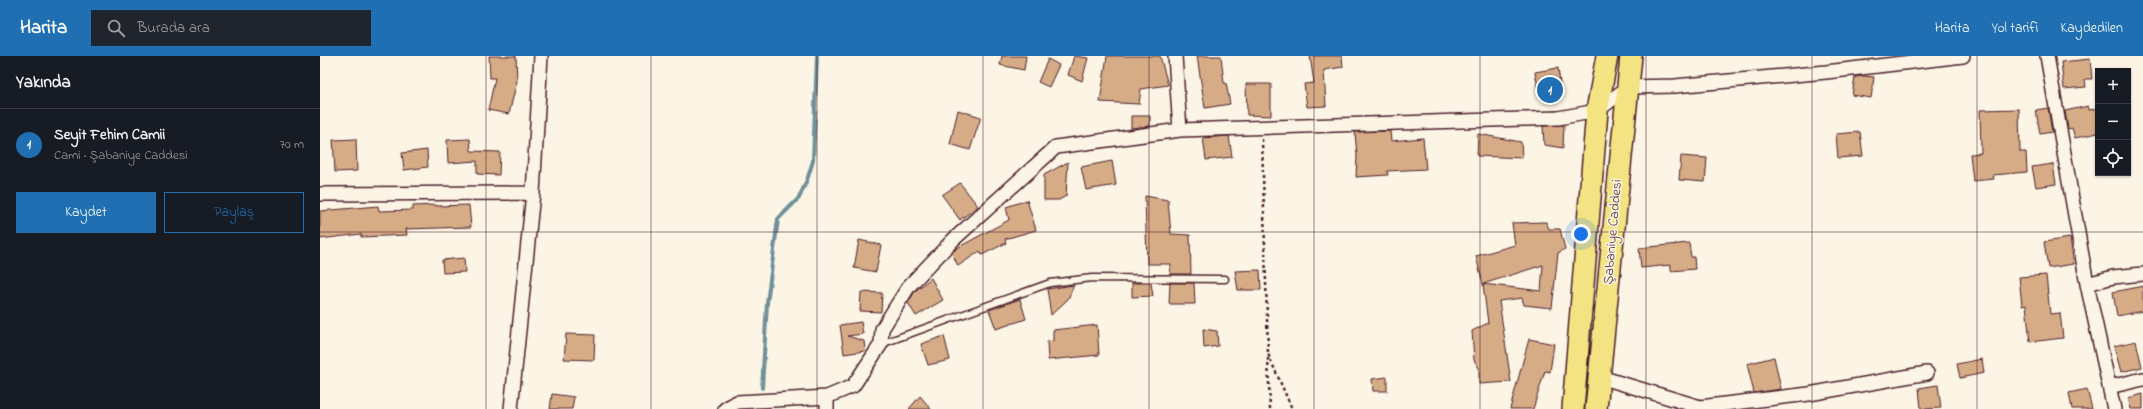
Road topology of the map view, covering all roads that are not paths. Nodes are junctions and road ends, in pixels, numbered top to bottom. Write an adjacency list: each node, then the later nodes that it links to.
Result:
1 (541, 56): 10 (street)
2 (1175, 56): 9 (street)
3 (1607, 56): 8 (highway)
4 (1631, 56): 7 (highway, Şabaniye Caddesi)
5 (1963, 56): 7 (street)
6 (2047, 56): 14 (street)
7 (1628, 87): 8 (street); 17 (highway, Şabaniye Caddesi)
8 (1597, 111): 9 (street); 24 (highway)
9 (1180, 130): 15 (street)
10 (533, 193): 11 (street); 22 (street)
11 (320, 194)
12 (2143, 274): 14 (street)
13 (1225, 279): 15 (lane)
14 (2087, 284): 19 (street)
15 (881, 344): 20 (street)
16 (1927, 373): 17 (street)
17 (1600, 377): 25 (highway, Şabaniye Caddesi)
18 (2143, 379): 19 (street)
19 (2109, 387): 26 (street)
20 (827, 403): 21 (street)
21 (760, 405): 23 (street)
22 (511, 409)
23 (725, 409)
24 (1573, 409)
25 (1596, 409)
26 (2114, 409)

